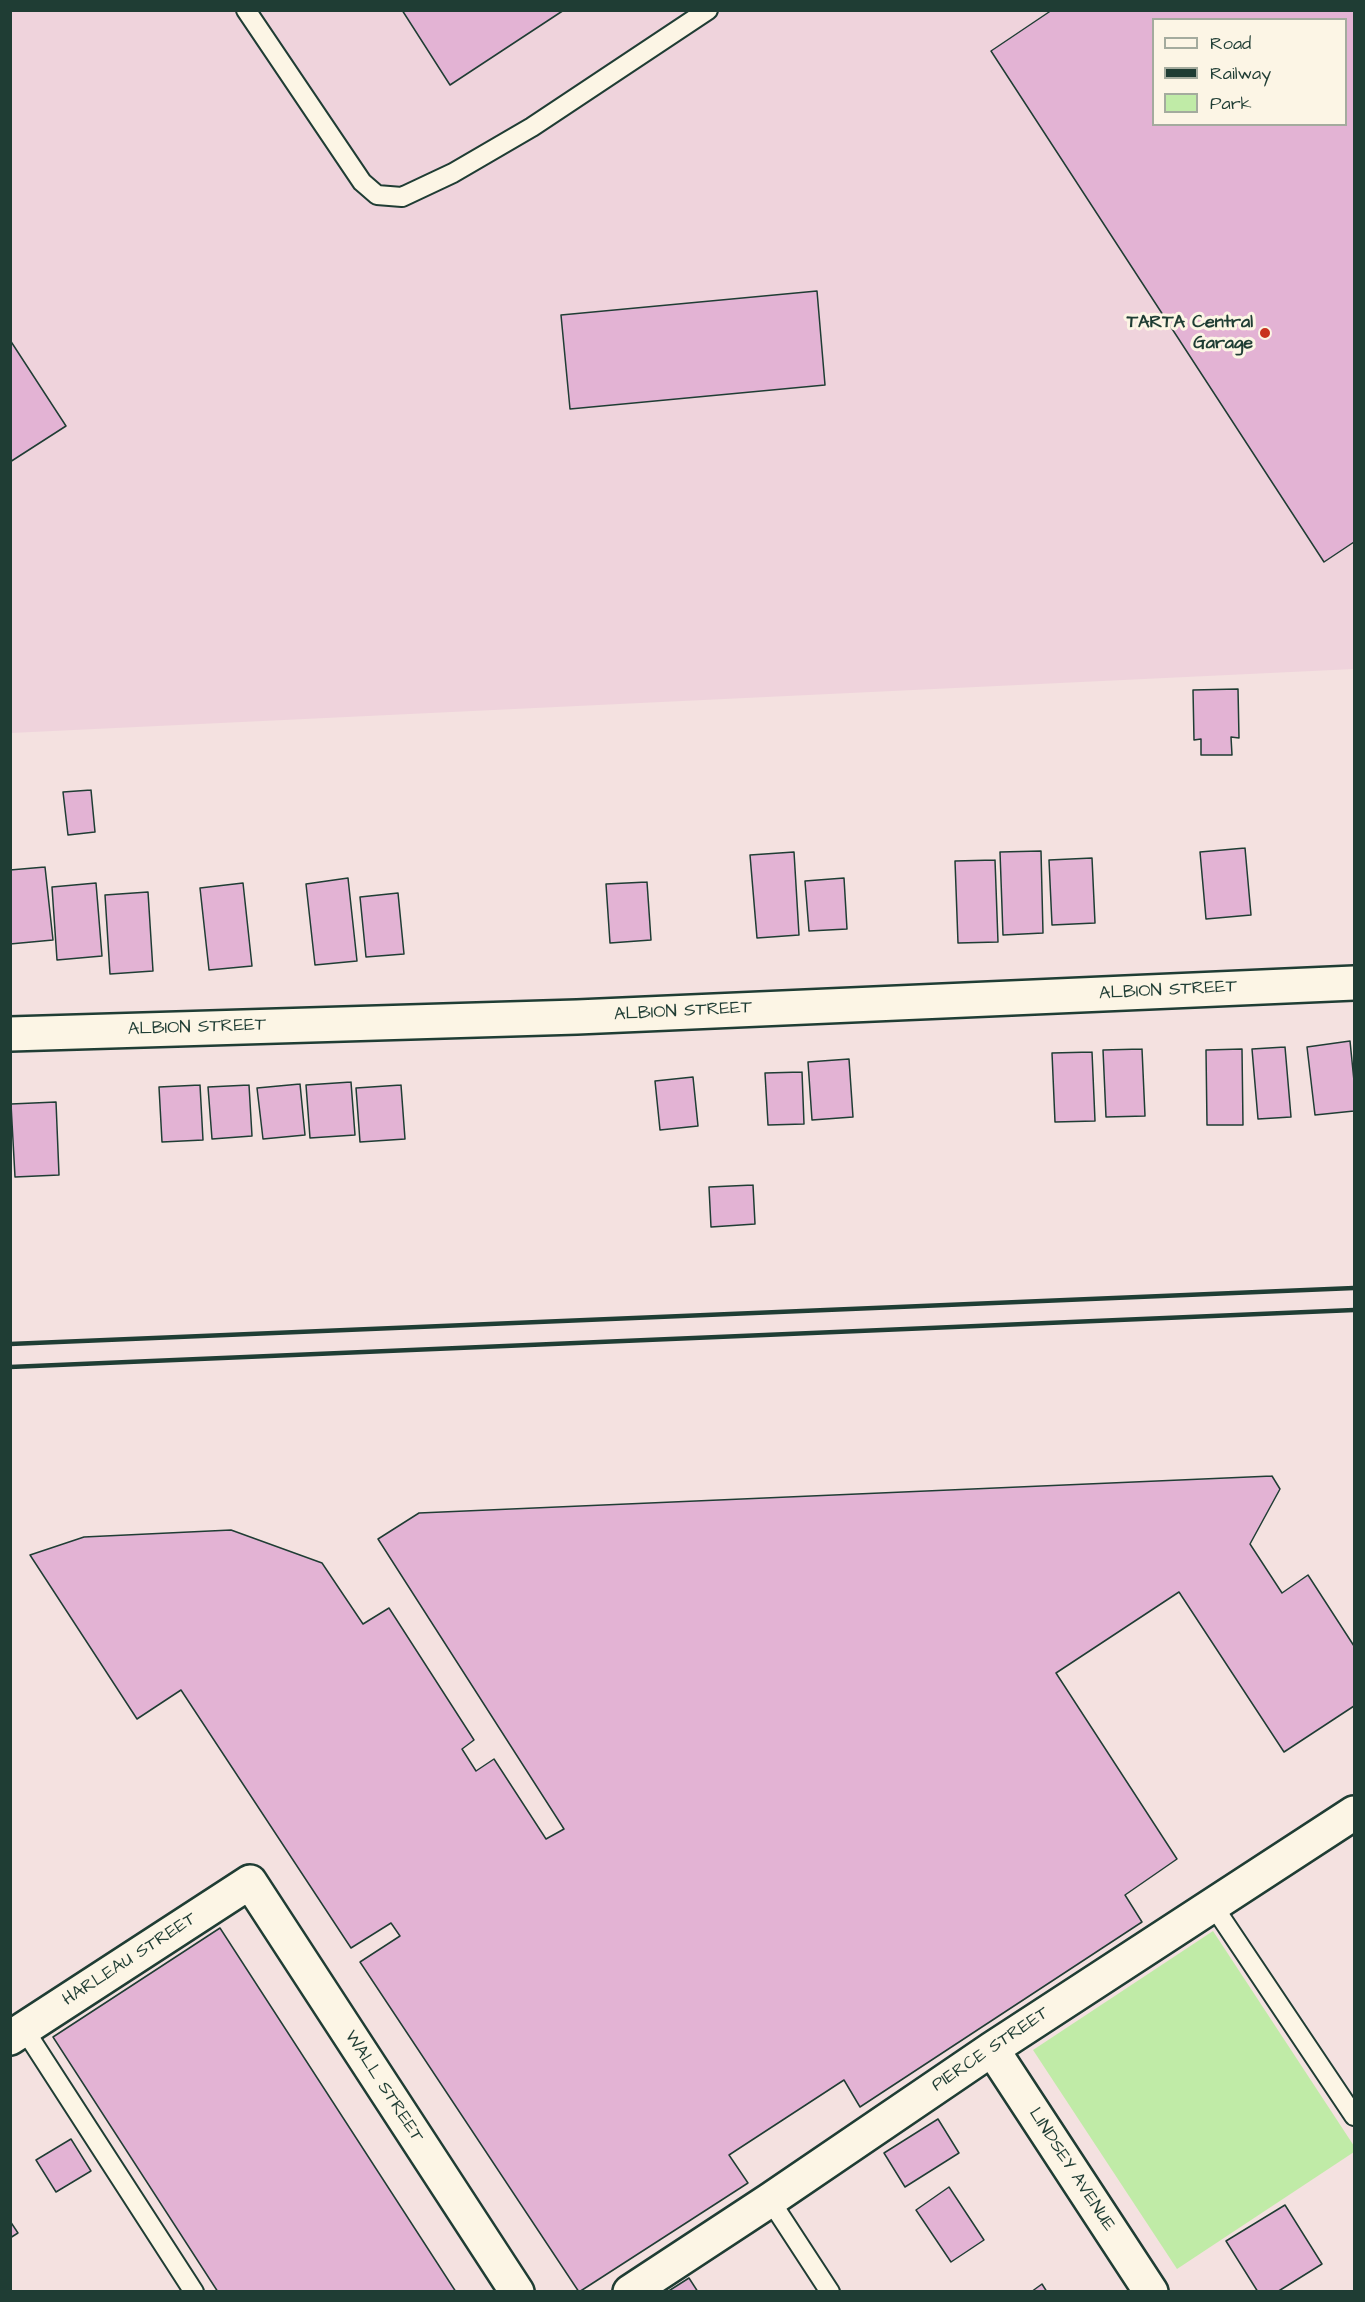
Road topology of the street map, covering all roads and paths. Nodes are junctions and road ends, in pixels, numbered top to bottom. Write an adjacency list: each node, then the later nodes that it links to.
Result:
1 (246, 10): 2 (lane)
2 (708, 10)
3 (1354, 983): 4 (street, ALBION STREET)
4 (10, 1034)
5 (1354, 1813): 7 (street, PIERCE STREET)
6 (250, 1882): 8 (street, HARLEAU STREET); 13 (street, WALL STREET)
7 (1212, 1904): 9 (street, PIERCE STREET); 10 (lane)
8 (17, 2034): 12 (lane)
9 (992, 2049): 11 (street, PIERCE STREET); 16 (street, LINDSEY AVENUE)
10 (1354, 2116)
11 (770, 2200): 14 (street, PIERCE STREET); 15 (lane)
12 (194, 2292)
13 (517, 2292)
14 (630, 2292)
15 (830, 2292)
16 (1151, 2292)

